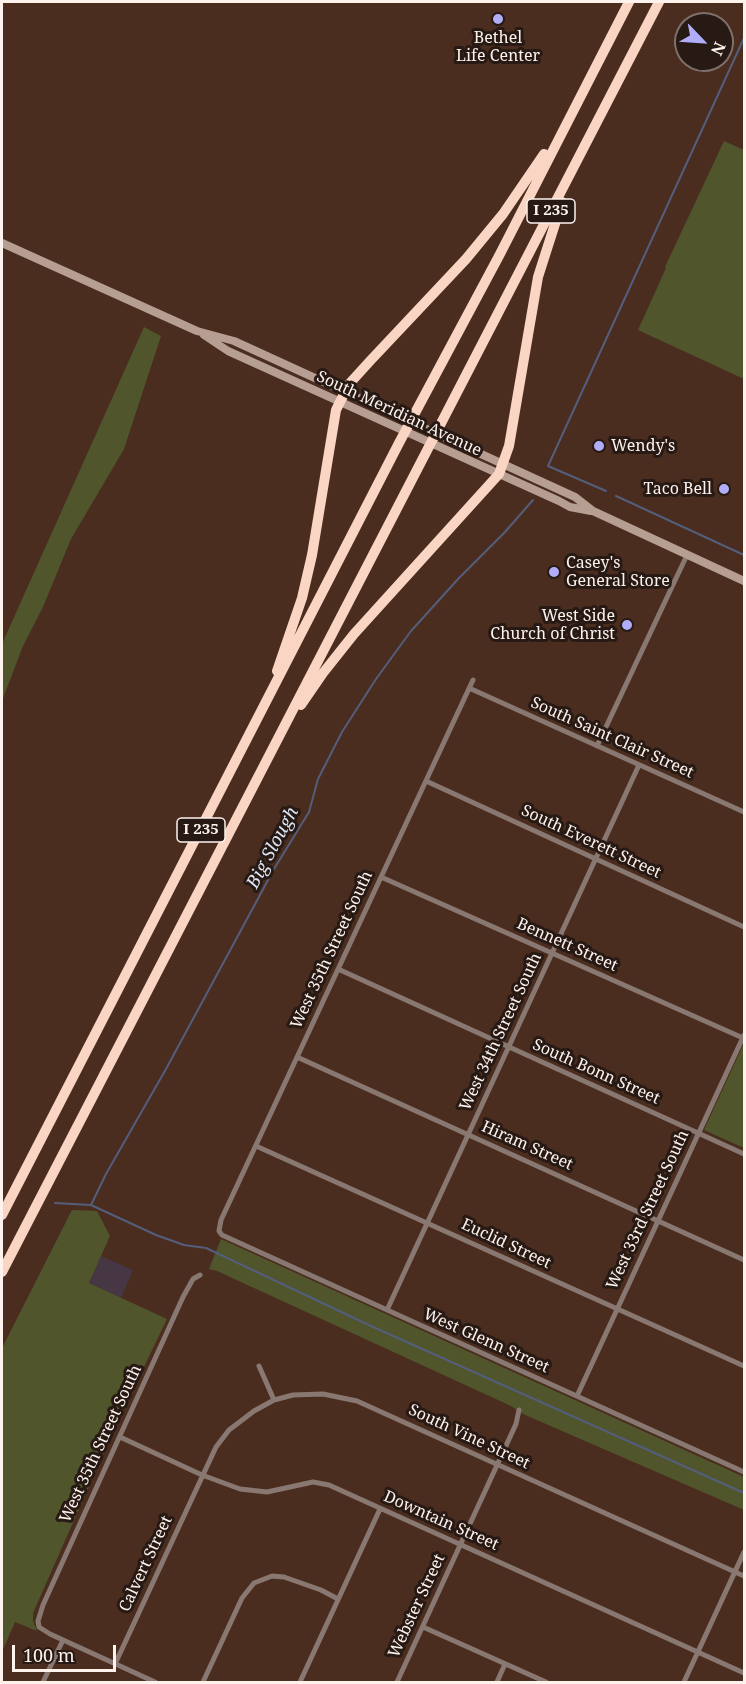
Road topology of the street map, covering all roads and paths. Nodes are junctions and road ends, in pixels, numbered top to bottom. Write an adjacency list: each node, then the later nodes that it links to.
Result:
1 (629, 2): 3 (highway, I 235)
2 (660, 2): 4 (highway, I 235)
3 (568, 120): 6 (highway); 12 (highway, I 235)
4 (580, 155): 7 (highway); 13 (highway, I 235)
5 (2, 243): 6 (main road, South Meridian Avenue)
6 (343, 397): 7 (main road, South Meridian Avenue); 12 (highway)
7 (501, 470): 8 (main road, South Meridian Avenue); 13 (highway)
8 (687, 555): 9 (main road, South Meridian Avenue); 14 (street)
9 (744, 581)
10 (472, 680): 11 (street, West 35th Street South)
11 (469, 688): 14 (street, South Saint Clair Street); 16 (street, West 35th Street South)
12 (262, 711): 30 (highway, I 235)
13 (274, 746): 35 (highway, I 235)
14 (597, 746): 15 (street, South Saint Clair Street)
15 (639, 765): 17 (street, South Saint Clair Street); 18 (street, West 34th Street South)
16 (426, 781): 18 (street, South Everett Street); 19 (street, West 35th Street South)
17 (744, 812)
18 (596, 859): 20 (street, South Everett Street); 21 (street, West 34th Street South)
19 (381, 876): 21 (street, Bennett Street); 22 (street, West 35th Street South)
20 (744, 927)
21 (552, 953): 23 (street, Bennett Street); 24 (street, West 34th Street South)
22 (338, 969): 24 (street, South Bonn Street); 25 (street, West 35th Street South)
23 (744, 1036): 26 (street, West 33rd Street South)
24 (509, 1047): 26 (street, South Bonn Street); 27 (street, West 34th Street South)
25 (297, 1057): 27 (street, Hiram Street); 28 (street, West 35th Street South)
26 (699, 1133): 29 (street, South Bonn Street); 31 (street, West 33rd Street South)
27 (468, 1135): 31 (street, Hiram Street); 32 (street, West 34th Street South)
28 (256, 1146): 32 (street, Euclid Street); 33 (street, West 35th Street South)
29 (744, 1154)
30 (2, 1215)
31 (658, 1221): 34 (street, Hiram Street); 37 (street, West 33rd Street South)
32 (427, 1222): 37 (street, Euclid Street); 38 (street, West 34th Street South)
33 (219, 1231): 38 (street, West Glenn Street)
34 (744, 1260)
35 (2, 1272)
36 (200, 1275): 44 (street, West 35th Street South)
37 (617, 1309): 40 (street, Euclid Street); 41 (street, West 33rd Street South)
38 (387, 1310): 41 (street, West Glenn Street)
39 (259, 1366): 42 (street)
40 (744, 1366)
41 (577, 1396): 46 (street, West Glenn Street)
42 (274, 1400): 45 (street, South Vine Street); 47 (street, South Vine Street)
43 (519, 1410): 45 (street, Webster Street)
44 (120, 1437): 47 (street, Downtain Street); 55 (street, West 35th Street South)
45 (497, 1465): 49 (street, Webster Street); 51 (street, South Vine Street)
46 (744, 1472)
47 (202, 1475): 48 (street, Downtain Street); 57 (street, Calvert Street)
48 (380, 1509): 49 (street, Downtain Street); 53 (street)
49 (460, 1545): 54 (street, Webster Street); 56 (street, Downtain Street)
50 (744, 1552): 51 (street)
51 (735, 1572): 52 (street, South Vine Street); 56 (street)
52 (744, 1576)
53 (338, 1599): 62 (street); 63 (street)
54 (423, 1627): 58 (street); 64 (street, Webster Street)
55 (63, 1640): 57 (street); 60 (street)
56 (699, 1652): 59 (street, Downtain Street); 67 (street)
57 (115, 1664): 61 (street)
58 (506, 1664): 65 (street); 66 (street)
59 (744, 1673)
60 (43, 1683)
61 (155, 1683)
62 (203, 1683)
63 (300, 1683)
64 (397, 1683)
65 (497, 1683)
66 (546, 1683)
67 (684, 1683)

